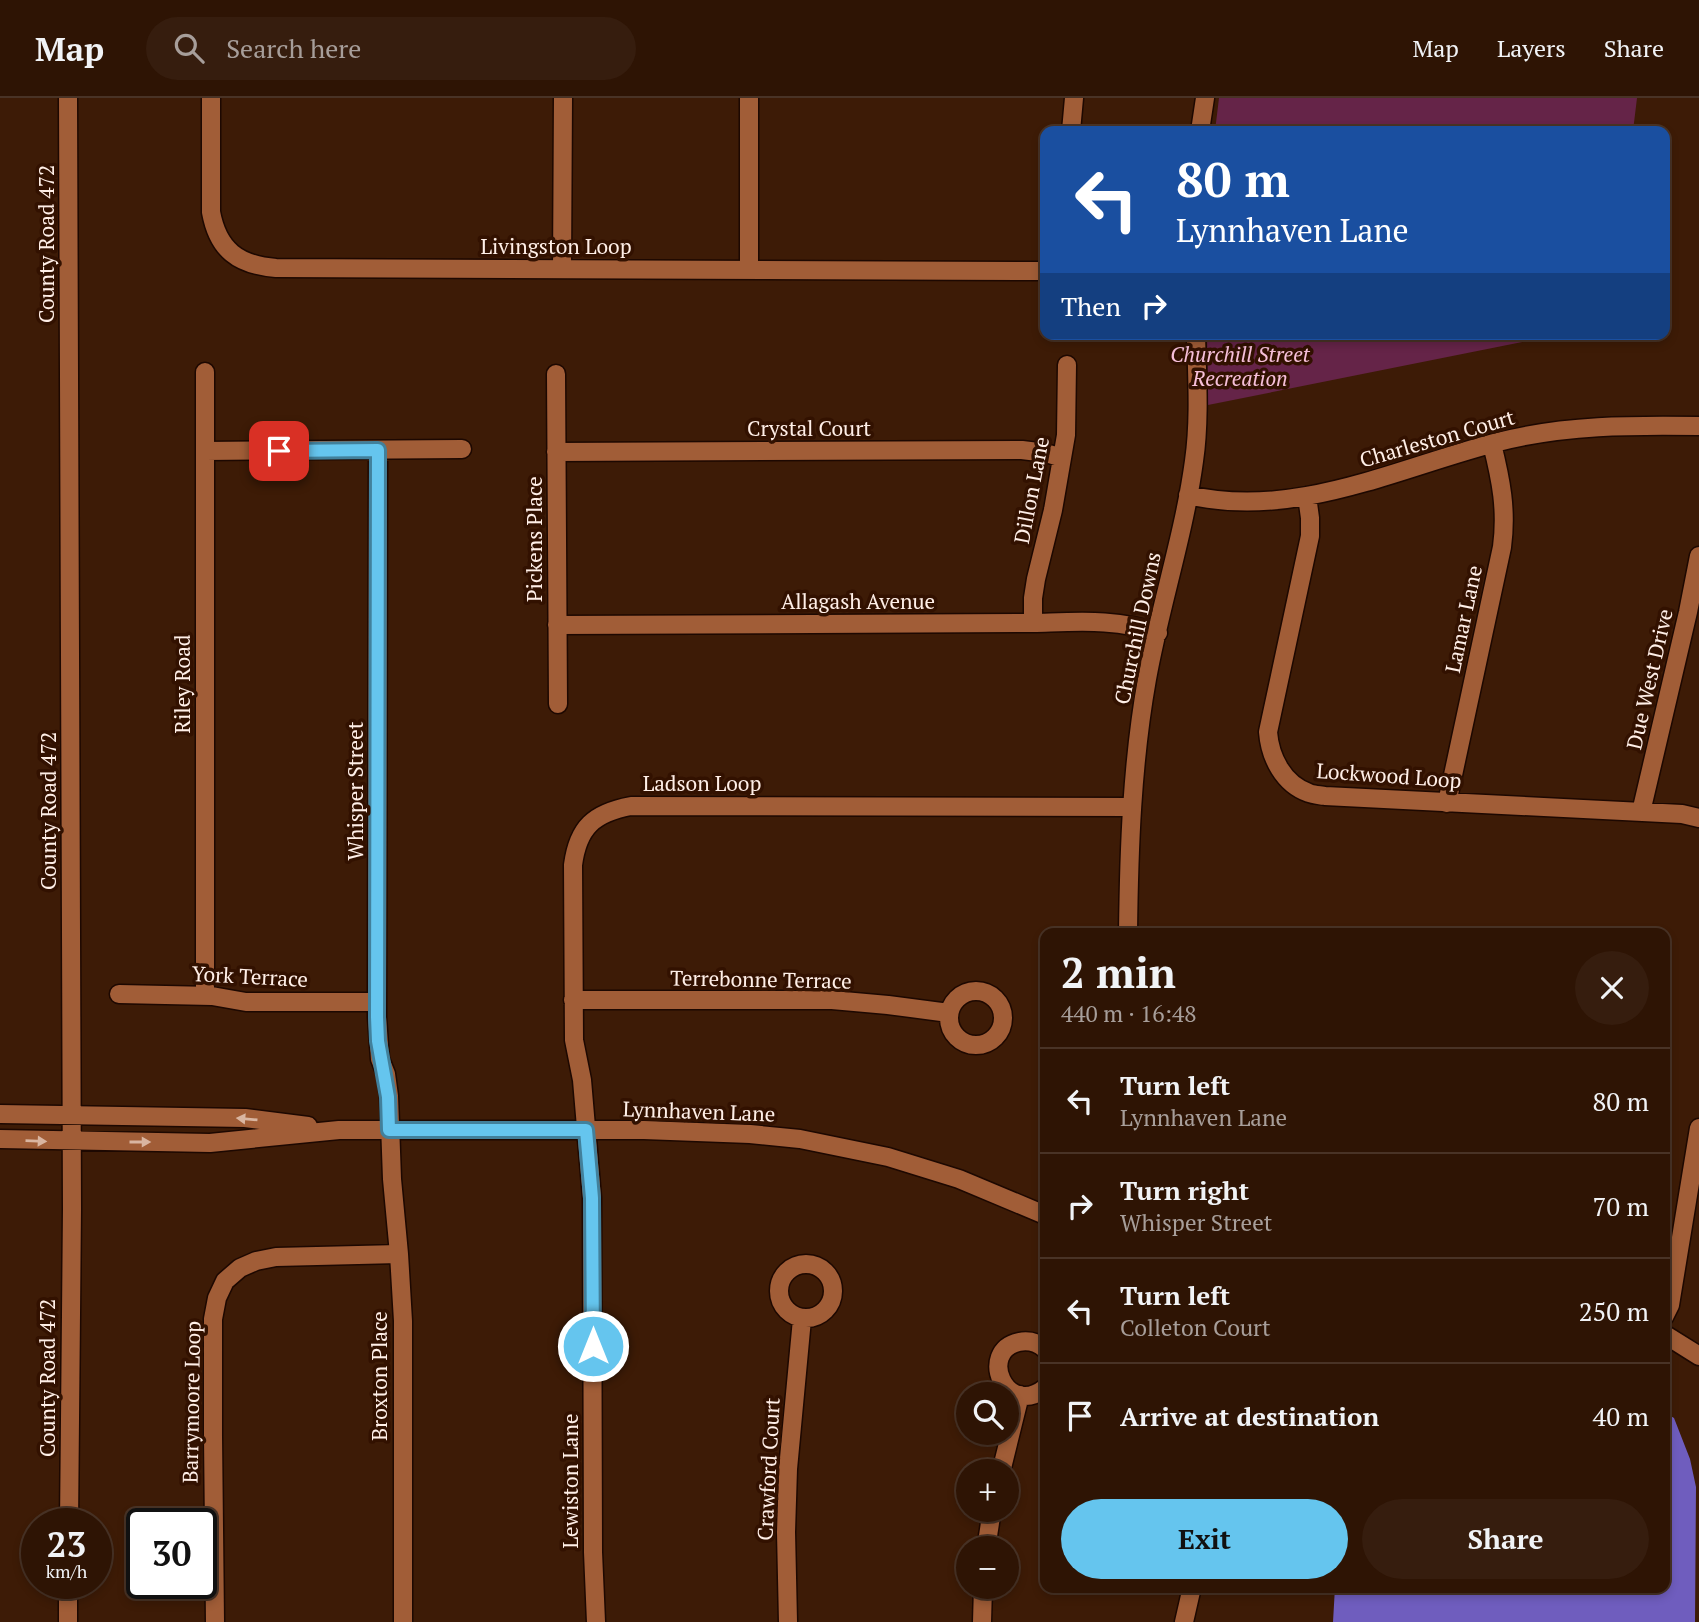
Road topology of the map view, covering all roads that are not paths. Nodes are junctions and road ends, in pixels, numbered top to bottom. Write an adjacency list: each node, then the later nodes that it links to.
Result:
1 (68, 98): 42 (street, County Road 472)
2 (211, 98): 9 (street, Livingston Loop)
3 (563, 98): 9 (street)
4 (749, 98): 10 (street)
5 (1074, 98): 7 (street)
6 (1205, 98): 8 (street)
7 (1071, 126)
8 (1201, 126)
9 (562, 269): 10 (street, Livingston Loop)
10 (749, 270): 11 (street, Livingston Loop)
11 (1040, 271)
12 (1196, 340): 23 (street, Churchill Downs)
13 (1068, 365): 22 (street, Dillon Lane)
14 (205, 372): 20 (street, Riley Road)
15 (556, 374): 21 (street, Pickens Place)
16 (1699, 426): 17 (street, Charleston Court)
17 (1492, 444): 24 (street, Charleston Court); 31 (street, Lamar Lane)
18 (462, 449): 19 (street)
19 (378, 450): 20 (street); 39 (street, Whisper Street)
20 (205, 452): 37 (street, Riley Road)
21 (556, 452): 22 (street, Crystal Court); 28 (street, Pickens Place)
22 (1062, 458): 27 (street, Dillon Lane)
23 (1188, 495): 24 (street, Charleston Court); 29 (street, Churchill Downs)
24 (1307, 496): 31 (street, Lockwood Loop)
25 (1699, 556): 26 (street, Due West Drive)
26 (1694, 608): 33 (street, Due West Drive)
27 (1033, 623): 28 (street, Allagash Avenue); 29 (street, Allagash Avenue)
28 (557, 625): 30 (street, Pickens Place)
29 (1157, 633): 32 (street, Churchill Downs)
30 (558, 704)
31 (1447, 803): 33 (street, Lockwood Loop)
32 (1131, 807): 35 (street, Churchill Downs); 38 (street, Ladson Loop)
33 (1641, 812): 34 (street, Lockwood Loop)
34 (1699, 818)
35 (1128, 928)
36 (119, 994): 37 (street, York Terrace)
37 (205, 995): 39 (street, York Terrace)
38 (573, 1000): 40 (street, Terrebonne Terrace); 46 (street, Ladson Loop)
39 (377, 1002): 45 (street, Whisper Street)
40 (949, 1013)
41 (0, 1114): 42 (street, Lynnhaven Lane)
42 (71, 1115): 44 (street, Lynnhaven Lane, one-way to 42); 48 (street, County Road 472)
43 (1699, 1128): 51 (street)
44 (340, 1130): 45 (street, Lynnhaven Lane); 48 (street, Lynnhaven Lane, one-way to 44)
45 (389, 1130): 46 (street, Lynnhaven Lane); 50 (street, Broxton Place)
46 (586, 1130): 49 (street, Lynnhaven Lane); 66 (street, Lewiston Lane)
47 (0, 1139): 48 (street, Lynnhaven Lane, one-way to 48)
48 (71, 1142): 59 (street, County Road 472)
49 (1040, 1213)
50 (399, 1254): 64 (street, Barrymoore Loop); 65 (street, Broxton Place)
51 (1670, 1305)
52 (802, 1319): 67 (street, Crawford Court)
53 (1670, 1338): 55 (street)
54 (1040, 1345): 57 (street)
55 (1699, 1356)
56 (1040, 1391): 57 (street)
57 (1020, 1395): 58 (street)
58 (1004, 1459)
59 (69, 1508)
60 (1191, 1593): 69 (street)
61 (68, 1599): 63 (street)
62 (983, 1599): 68 (street)
63 (68, 1622)
64 (215, 1622)
65 (403, 1622)
66 (596, 1622)
67 (788, 1622)
68 (982, 1622)
69 (1184, 1622)

